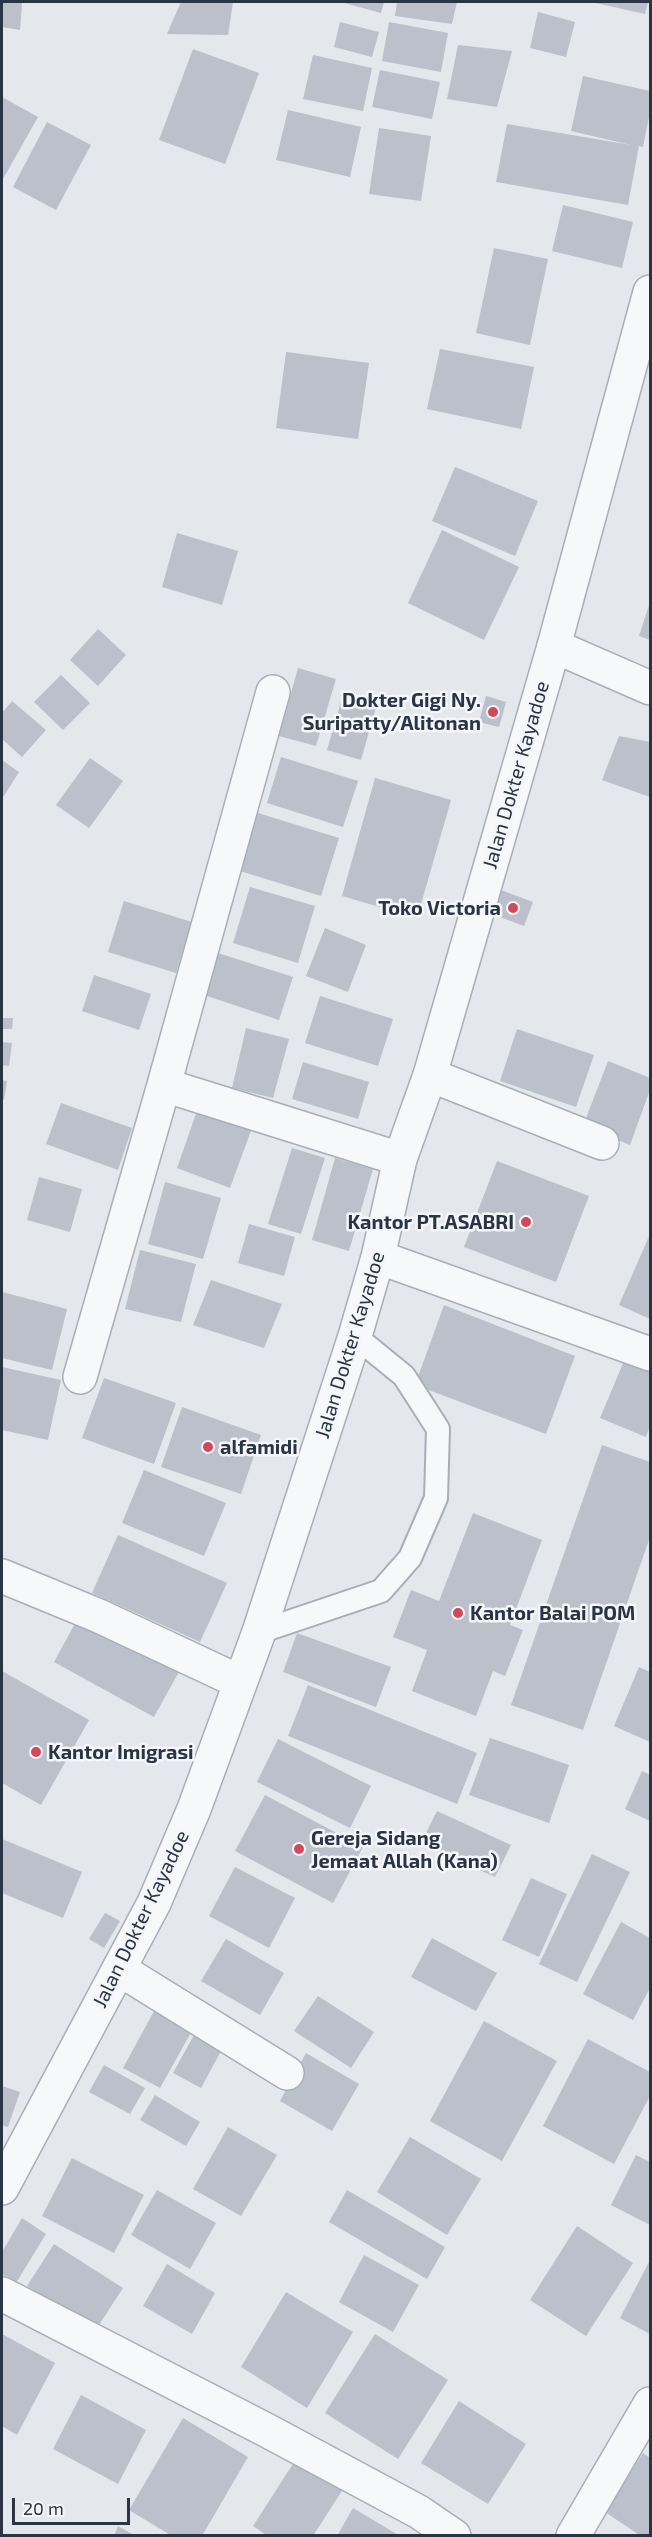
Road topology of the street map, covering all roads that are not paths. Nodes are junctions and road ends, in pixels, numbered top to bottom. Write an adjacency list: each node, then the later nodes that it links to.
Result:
1 (651, 292): 2 (street, Jalan Dokter Kayadoe)
2 (554, 646): 3 (street); 5 (street, Jalan Dokter Kayadoe)
3 (651, 688)
4 (273, 692): 6 (street)
5 (430, 1075): 7 (street); 8 (street, Jalan Dokter Kayadoe)
6 (164, 1086): 8 (street); 12 (street)
7 (602, 1143)
8 (400, 1159): 9 (street, Jalan Dokter Kayadoe)
9 (378, 1257): 10 (street, Jalan Dokter Kayadoe); 11 (street)
10 (355, 1336): 14 (street, Jalan Dokter Kayadoe); 14 (lane)
11 (651, 1354)
12 (80, 1377)
13 (2, 1576): 15 (street)
14 (259, 1632): 15 (street, Jalan Dokter Kayadoe)
15 (240, 1682): 16 (street, Jalan Dokter Kayadoe)
16 (119, 1969): 17 (street); 18 (street, Jalan Dokter Kayadoe)
17 (287, 2073)
18 (2, 2188)
19 (2, 2294): 21 (street)
20 (651, 2404): 22 (street)
21 (433, 2530)
22 (573, 2535)

